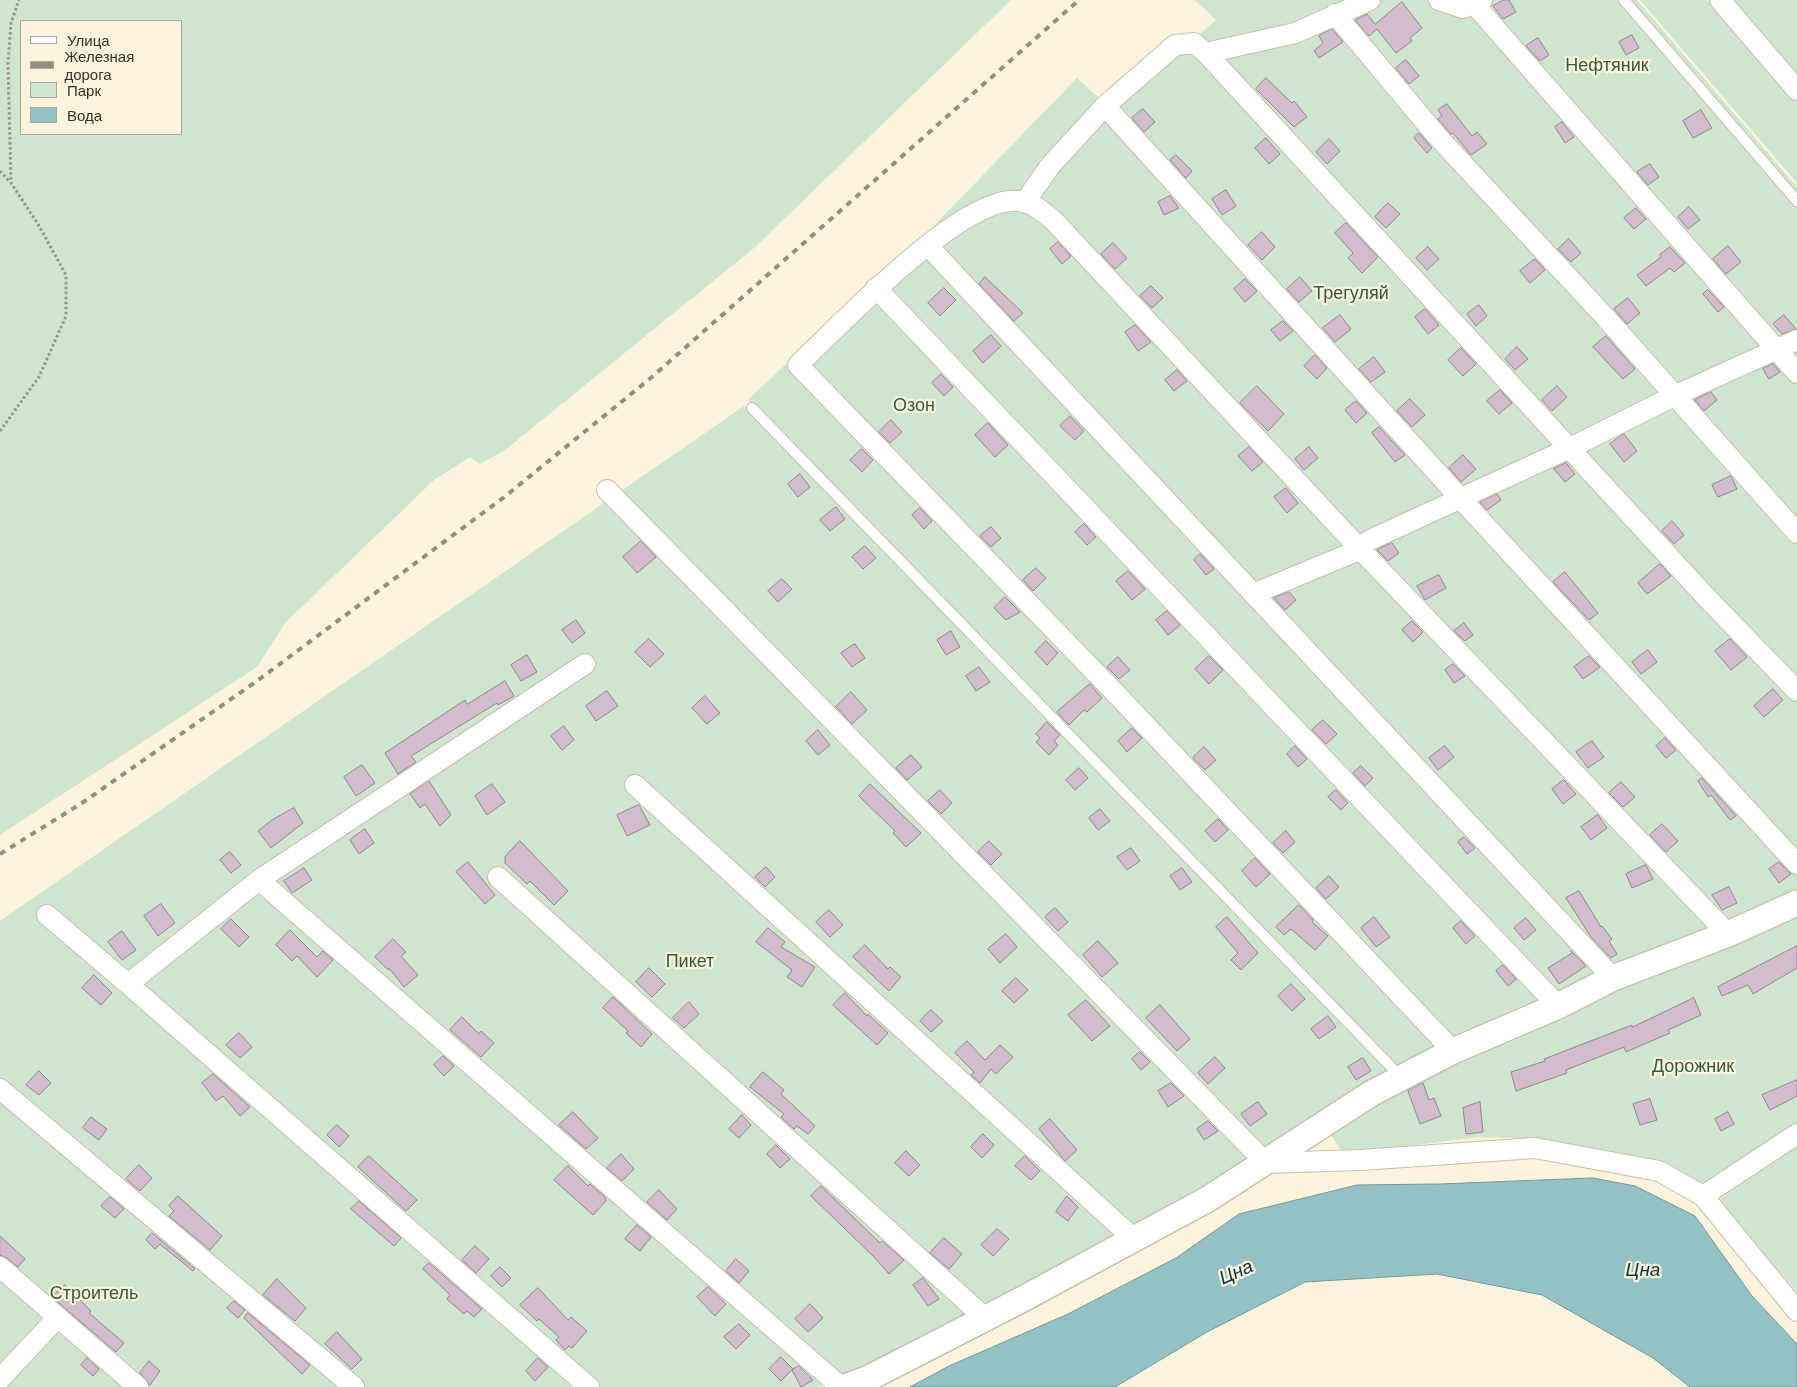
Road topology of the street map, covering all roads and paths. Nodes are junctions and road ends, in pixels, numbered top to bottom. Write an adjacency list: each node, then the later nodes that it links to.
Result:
1 (19, 0): 12 (path)
2 (1370, 0): 7 (street)
3 (1439, 0): 6 (street)
4 (1624, 0): 13 (lane)
5 (1720, 0): 9 (street)
6 (1478, 2): 18 (street)
7 (1335, 14): 8 (street); 20 (street)
8 (1206, 53): 10 (street); 23 (street)
9 (1797, 90)
10 (1105, 106): 14 (street); 25 (street)
11 (0, 171): 12 (path)
12 (11, 183): 22 (path)
13 (1797, 201)
14 (1025, 202): 15 (street); 27 (street)
15 (928, 246): 16 (street); 28 (street)
16 (876, 288): 40 (street); 41 (street)
17 (1797, 340): 18 (street)
18 (1777, 350): 19 (street); 20 (street)
19 (1797, 373)
20 (1674, 396): 23 (street); 26 (street)
21 (752, 408): 42 (lane)
22 (0, 431)
23 (1570, 448): 25 (street); 30 (street)
24 (607, 490): 45 (street)
25 (1461, 499): 27 (street); 32 (street)
26 (1797, 533)
27 (1359, 548): 28 (street); 37 (street)
28 (1253, 594): 38 (street)
29 (584, 664): 34 (street)
30 (1797, 691)
31 (636, 785): 47 (street)
32 (1797, 864)
33 (498, 877): 51 (street)
34 (259, 880): 39 (street); 56 (street)
35 (1797, 903): 37 (street)
36 (47, 915): 39 (street)
37 (1728, 934): 38 (street)
38 (1613, 978): 40 (street)
39 (128, 984): 55 (street)
40 (1558, 1006): 41 (street)
41 (1453, 1051): 42 (street)
42 (1402, 1078): 45 (street)
43 (0, 1089): 54 (street)
44 (1797, 1134): 46 (street)
45 (1266, 1163): 46 (street); 47 (street)
46 (1703, 1196): 49 (street)
47 (1134, 1239): 51 (street)
48 (0, 1267): 50 (street)
49 (1797, 1311)
50 (58, 1317): 52 (street); 53 (street)
51 (986, 1318): 57 (street)
52 (0, 1379)
53 (138, 1387)
54 (354, 1387)
55 (589, 1387)
56 (841, 1387)
57 (845, 1387)

